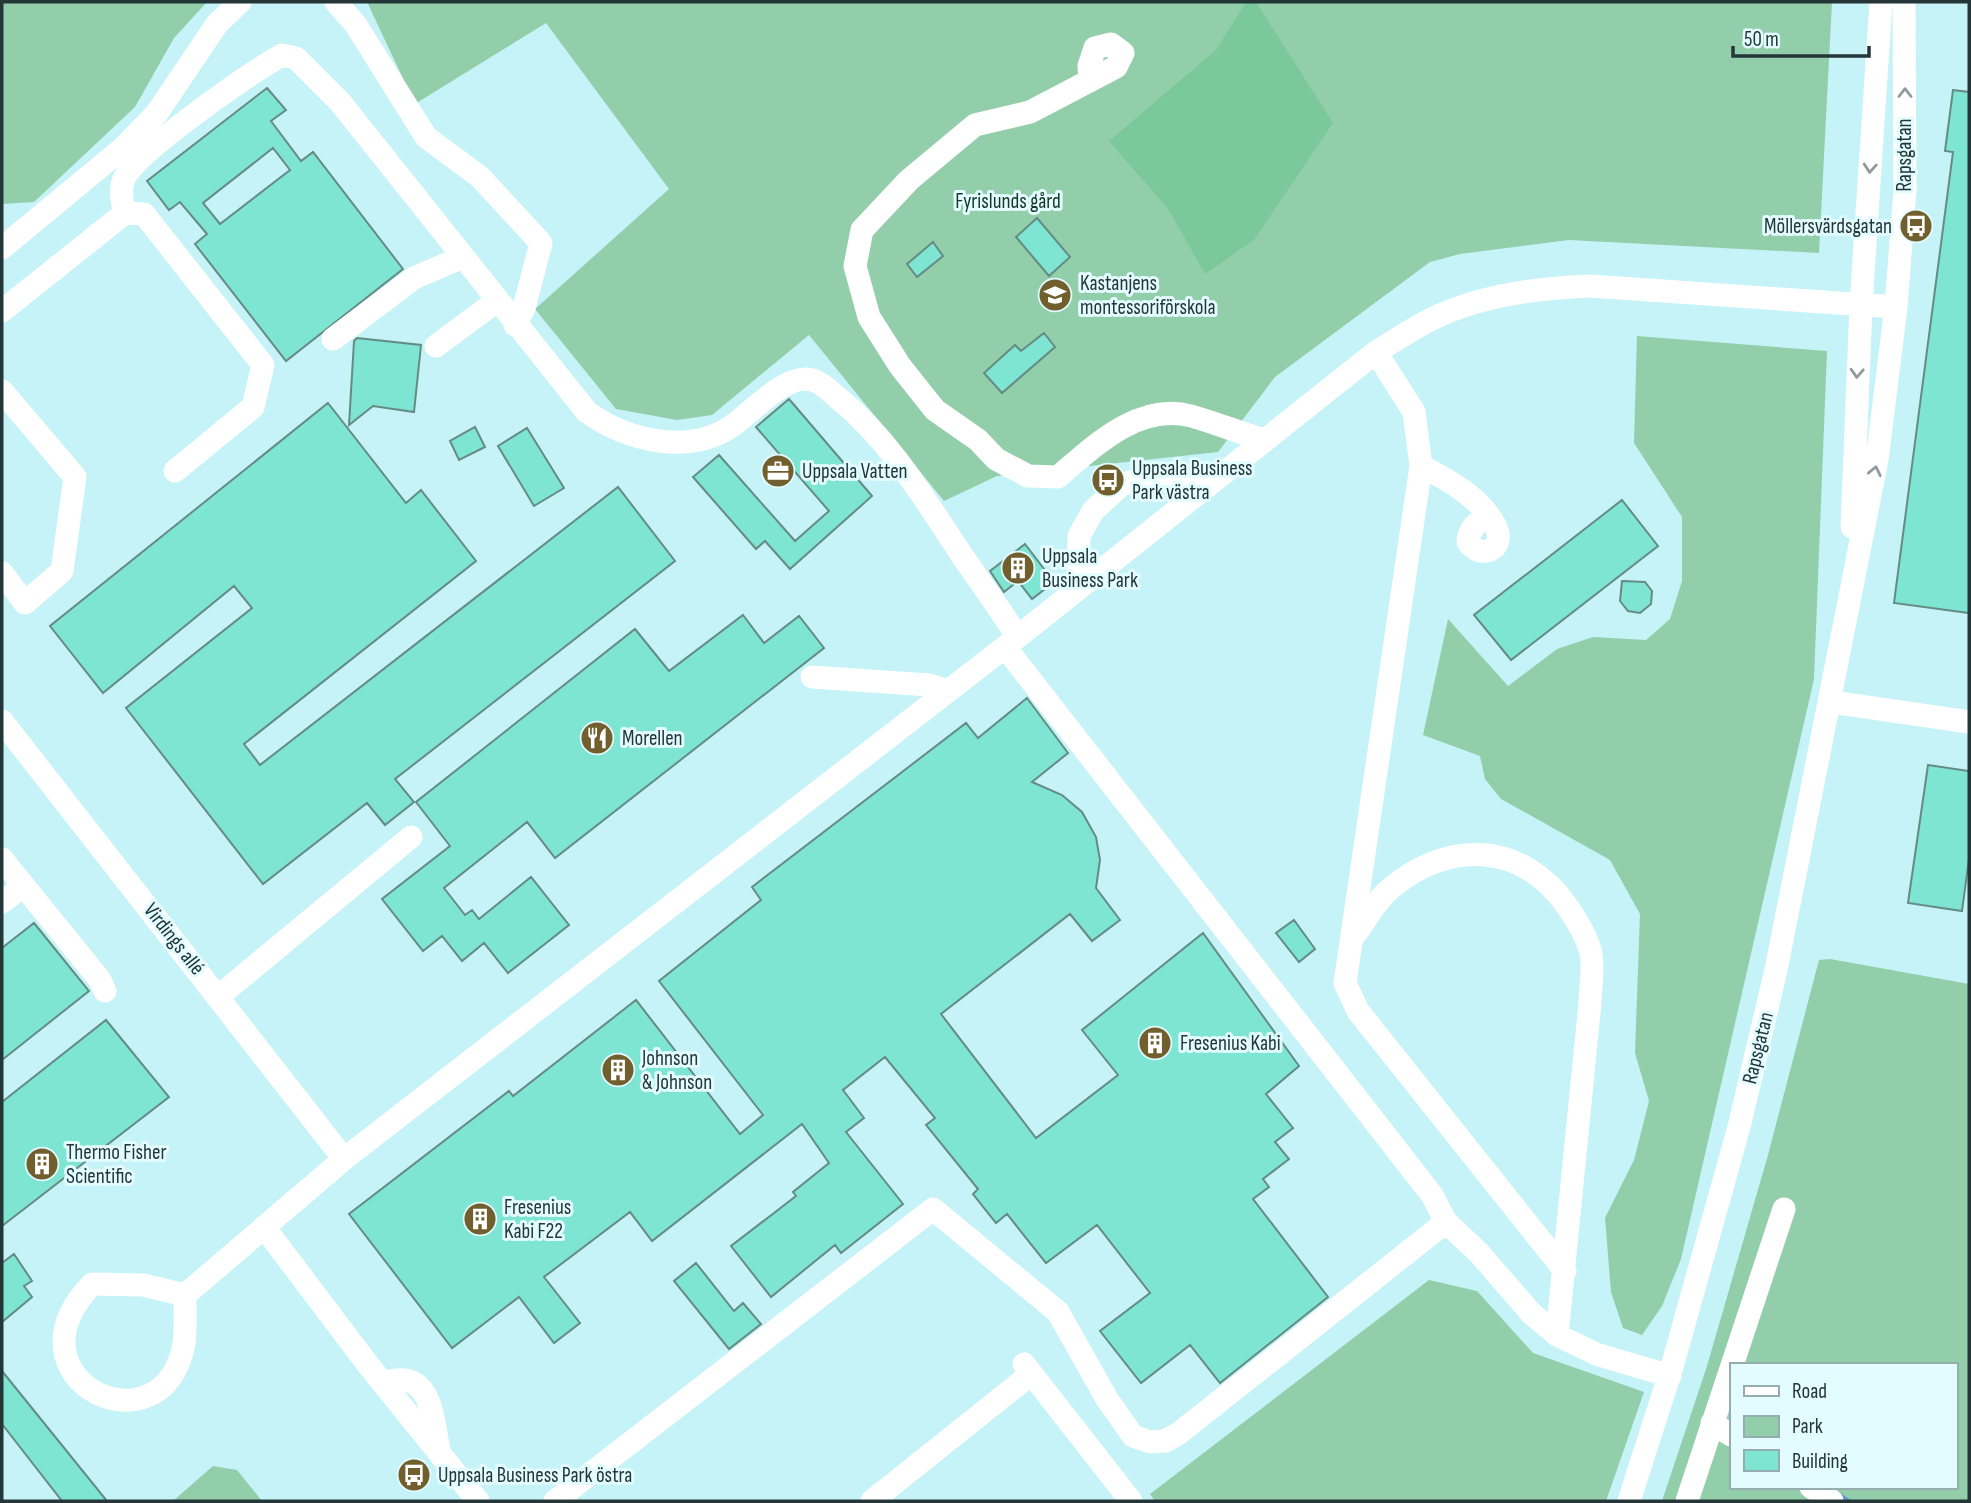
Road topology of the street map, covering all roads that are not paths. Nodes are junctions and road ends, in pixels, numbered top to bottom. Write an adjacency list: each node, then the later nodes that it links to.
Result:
1 (240, 2): 7 (street)
2 (336, 2): 13 (street)
3 (1881, 2): 10 (street, Rapsgatan, one-way to 10)
4 (1904, 2): 11 (street, Rapsgatan, one-way to 4)
5 (1090, 81): 18 (street)
6 (125, 213): 8 (street); 12 (street); 20 (street)
7 (2, 248)
8 (463, 257): 9 (street); 14 (street)
9 (498, 300): 13 (street); 15 (street)
10 (1861, 305): 11 (street); 16 (street); 24 (street, Rapsgatan, one-way to 24)
11 (1896, 307): 24 (street, Rapsgatan, one-way to 11)
12 (2, 311)
13 (515, 325): 26 (street)
14 (333, 339)
15 (436, 346)
16 (1376, 352): 18 (street); 19 (street)
17 (2, 391): 23 (street)
18 (1264, 440): 21 (street)
19 (1421, 466): 22 (street); 36 (street)
20 (175, 471)
21 (1216, 479): 25 (street); 25 (street)
22 (1487, 517)
23 (2, 573)
24 (1850, 586): 29 (street, Rapsgatan)
25 (1078, 587): 26 (street)
26 (1011, 642): 28 (street); 41 (street)
27 (812, 677): 28 (street)
28 (945, 690): 39 (street)
29 (1832, 702): 31 (street); 47 (street, Rapsgatan)
30 (2, 721): 38 (street, Virdings allé)
31 (1969, 722)
32 (411, 837): 38 (street)
33 (2, 859): 34 (street)
34 (24, 886): 35 (street); 37 (street)
35 (2, 902)
36 (1353, 939): 43 (street); 43 (street)
37 (105, 991)
38 (219, 996): 39 (street, Virdings allé)
39 (344, 1159): 42 (street)
40 (1784, 1209): 46 (street)
41 (1446, 1222): 45 (street); 52 (street)
42 (264, 1227): 44 (street); 51 (street)
43 (1565, 1271): 45 (street)
44 (185, 1295): 44 (street)
45 (1557, 1335): 47 (street)
46 (1741, 1363)
47 (1670, 1376): 55 (street, Rapsgatan)
48 (1730, 1401): 49 (street)
49 (1722, 1429): 56 (street)
50 (1814, 1489): 57 (street)
51 (478, 1501)
52 (555, 1501)
53 (872, 1501): 54 (street)
54 (1131, 1501)
55 (1629, 1501)
56 (1687, 1501)
57 (1832, 1501)

